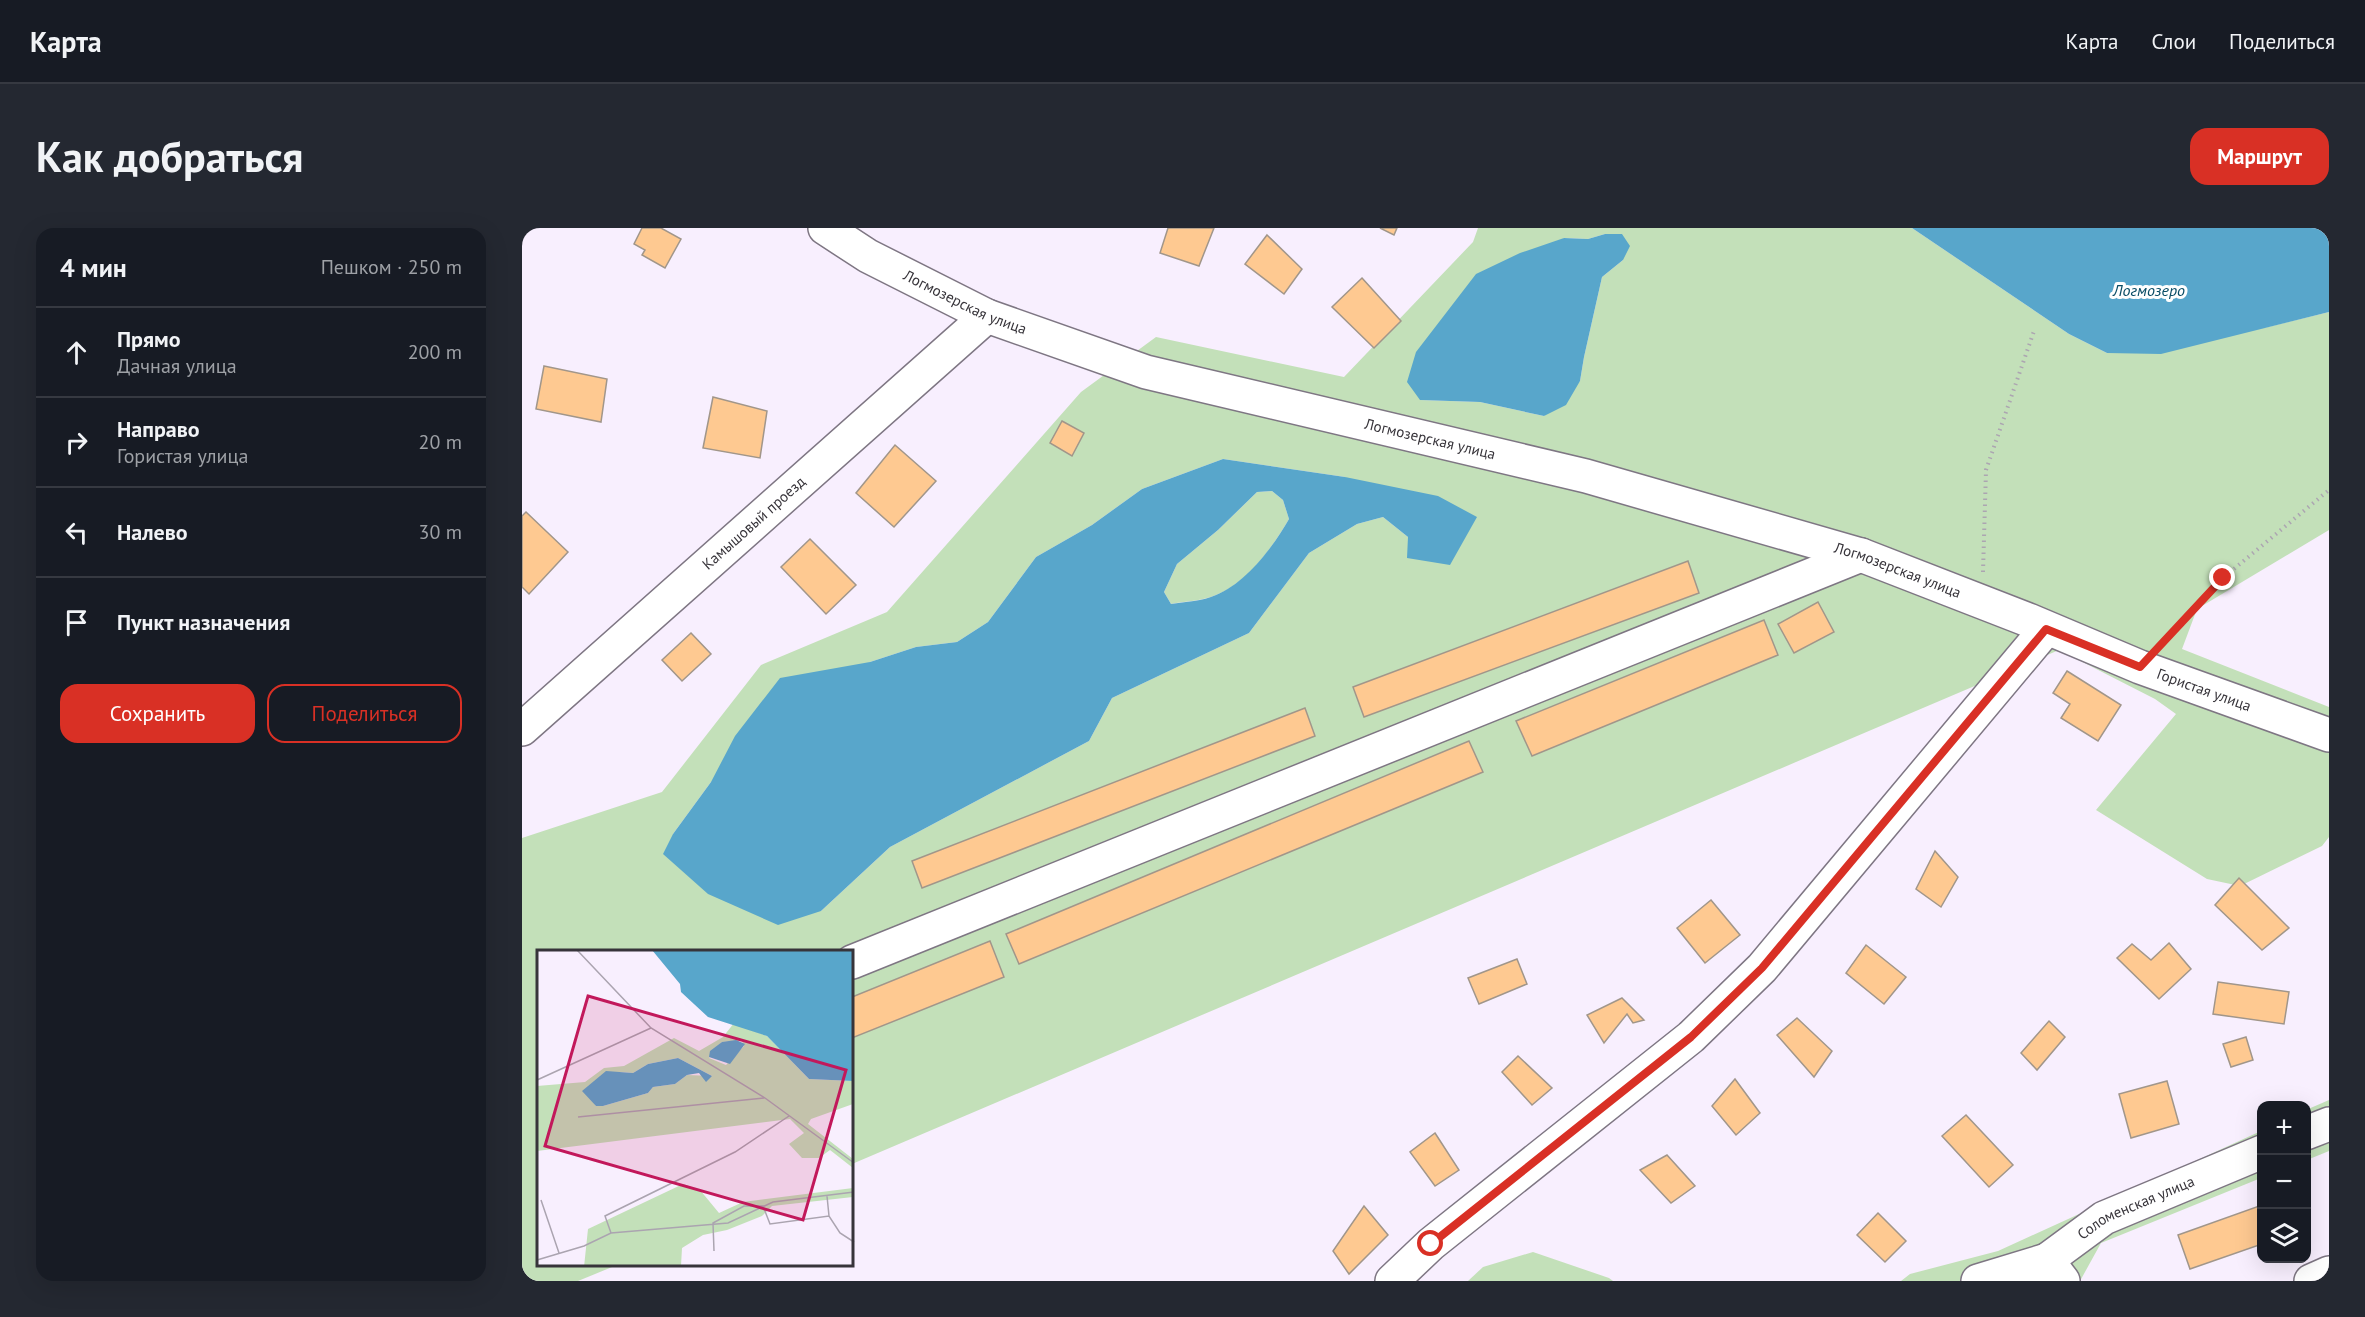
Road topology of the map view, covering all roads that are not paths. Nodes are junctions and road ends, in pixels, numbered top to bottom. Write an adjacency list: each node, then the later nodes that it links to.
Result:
1 (825, 228): 2 (street, Логмозерская улица)
2 (987, 316): 3 (street, Логмозерская улица); 5 (street, Камышовый проезд)
3 (1861, 555): 4 (street, Логмозерская улица); 7 (street)
4 (2046, 629): 6 (street, Гористая улица); 13 (street)
5 (522, 729)
6 (2329, 735)
7 (854, 961)
8 (2329, 1124): 9 (street)
9 (2311, 1131)
10 (2257, 1154): 12 (street, Соломенская улица)
11 (2329, 1273): 15 (street)
12 (2044, 1274): 14 (street, Соломенская улица)
13 (1392, 1281)
14 (1978, 1281)
15 (2311, 1281)

